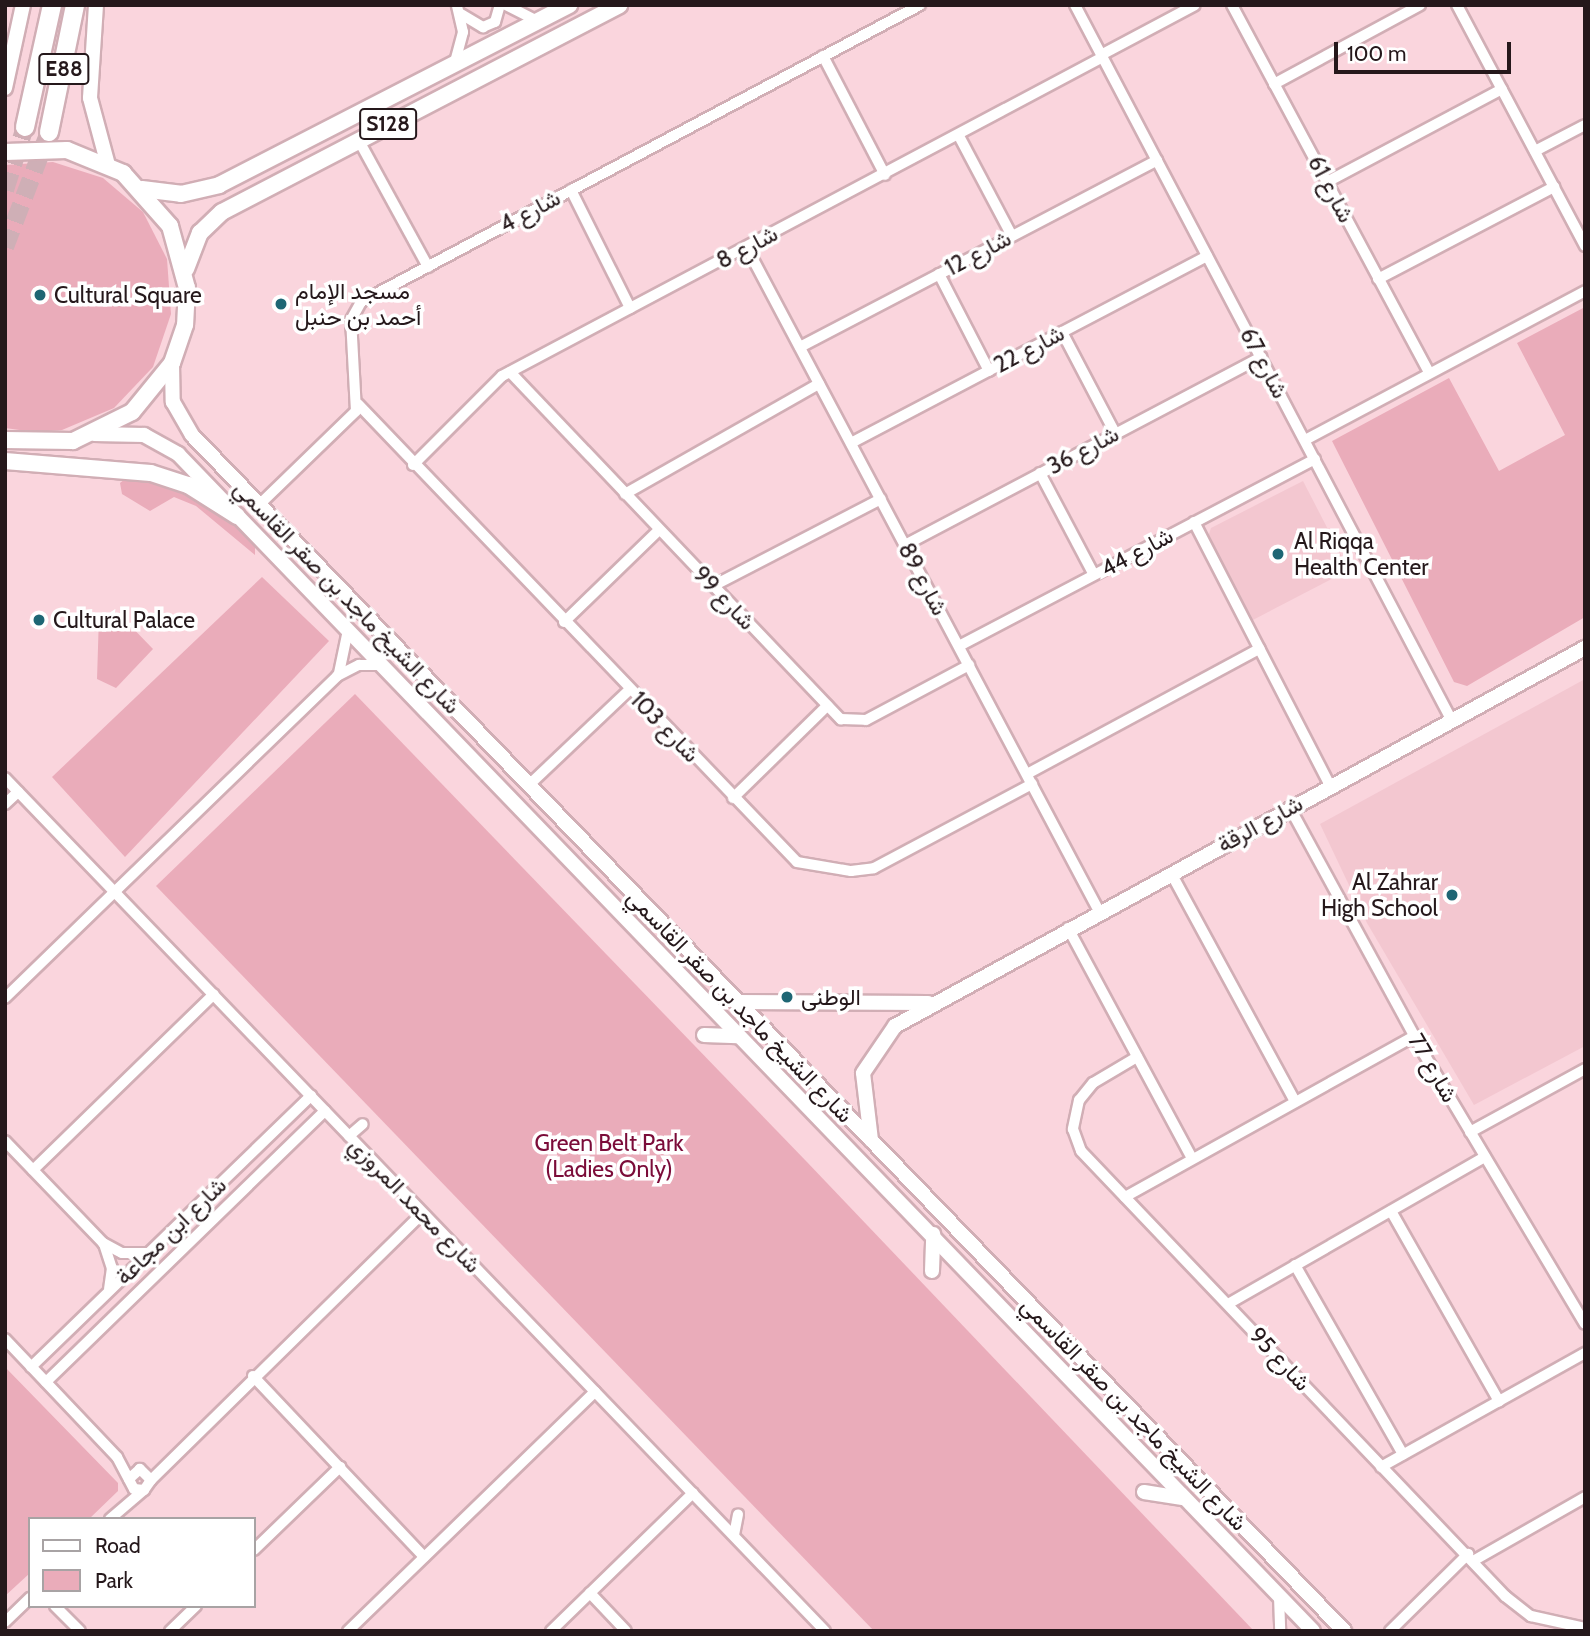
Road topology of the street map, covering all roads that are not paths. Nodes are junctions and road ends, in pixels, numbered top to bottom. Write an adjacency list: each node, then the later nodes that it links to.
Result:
1 (23, 5): 17 (main road)
2 (52, 5): 26 (highway, E88)
3 (75, 5): 27 (highway, E88)
4 (96, 5): 33 (main road)
5 (503, 5): 14 (street); 15 (street)
6 (571, 5): 15 (main road, S128); 16 (main road)
7 (619, 5): 16 (main road, S128)
8 (920, 5): 18 (street, شارع 4)
9 (1075, 5): 19 (street, شارع 67)
10 (1195, 5): 19 (street, شارع 8)
11 (1232, 5): 22 (street, شارع 61)
12 (1420, 5): 22 (street)
13 (1457, 5): 24 (street)
14 (459, 9): 20 (street)
15 (539, 21): 20 (main road, S128)
16 (576, 27): 29 (main road, S128)
17 (16, 46): 21 (main road); 23 (main road)
18 (823, 56): 34 (street); 38 (street, شارع 4)
19 (1102, 56): 28 (street, شارع 8); 32 (street, شارع 67)
20 (452, 66): 37 (main road, S128)
21 (5, 68)
22 (1274, 84): 35 (street, شارع 61)
23 (5, 88)
24 (1502, 89): 30 (street); 35 (street)
25 (1585, 125): 30 (street)
26 (25, 127)
27 (49, 132)
28 (959, 136): 34 (street, شارع 8); 39 (street)
29 (358, 139): 43 (street); 44 (main road, S128)
30 (1535, 151): 36 (street)
31 (5, 152): 33 (main road)
32 (1157, 160): 39 (street, شارع 12); 42 (street, شارع 67)
33 (108, 164): 37 (main road)
34 (885, 175): 41 (street, شارع 8)
35 (1327, 182): 46 (street, شارع 61)
36 (1554, 187): 40 (street); 46 (street)
37 (142, 189): 44 (main road)
38 (571, 190): 43 (street, شارع 4); 48 (street)
39 (1012, 236): 45 (street, شارع 12)
40 (1585, 246)
41 (747, 247): 48 (street, شارع 8); 50 (street, شارع 89)
42 (1208, 256): 49 (street, شارع 22); 51 (street, شارع 67)
43 (428, 267): 57 (street, شارع 4)
44 (186, 271): 52 (main road)
45 (939, 274): 50 (street, شارع 12); 53 (street)
46 (1378, 279): 55 (street, شارع 61)
47 (1585, 292): 55 (street)
48 (630, 308): 54 (street, شارع 8)
49 (1062, 332): 53 (street, شارع 22); 58 (street)
50 (800, 347): 56 (street, شارع 89)
51 (1261, 357): 58 (street, شارع 36); 61 (street, شارع 67)
52 (172, 363): 59 (main road); 69 (main road, شارع الشيخ ماجد بن صقر القاسمي)
53 (989, 371): 62 (street, شارع 22)
54 (510, 372): 65 (street, شارع 8); 67 (street, شارع 99)
55 (1429, 373): 61 (street)
56 (819, 384): 62 (street, شارع 89); 67 (street)
57 (358, 404): 65 (street, شارع 103); 69 (street)
58 (1115, 433): 66 (street, شارع 36)
59 (94, 434): 60 (main road); 70 (main road, شارع الشيخ ماجد بن صقر القاسمي)
60 (5, 440)
61 (1305, 440): 63 (street, شارع 67)
62 (851, 443): 68 (street, شارع 89)
63 (1315, 458): 71 (street, شارع 44); 86 (street, شارع 67)
64 (5, 461): 70 (main road)
65 (413, 465): 76 (street, شارع 103)
66 (1040, 473): 73 (street, شارع 36); 74 (street)
67 (625, 494): 72 (street, شارع 99)
68 (881, 499): 73 (street, شارع 89); 75 (street)
69 (259, 505): 91 (main road, شارع الشيخ ماجد بن صقر القاسمي)
70 (237, 516): 77 (main road, شارع الشيخ ماجد بن صقر القاسمي)
71 (1194, 522): 74 (street, شارع 44); 80 (street)
72 (659, 530): 75 (street, شارع 99); 76 (street)
73 (905, 545): 78 (street, شارع 89)
74 (1094, 575): 78 (street, شارع 44)
75 (713, 586): 85 (street, شارع 99)
76 (564, 622): 84 (street, شارع 103)
77 (348, 630): 82 (main road, شارع الشيخ ماجد بن صقر القاسمي); 83 (street)
78 (959, 646): 81 (street, شارع 89)
79 (1585, 648): 86 (main road, شارع الرقة)
80 (1259, 649): 88 (street); 92 (street)
81 (969, 665): 85 (street, شارع 99); 88 (street, شارع 89)
82 (383, 666): 83 (street); 87 (main road, شارع الشيخ ماجد بن صقر القاسمي)
83 (337, 676): 98 (street)
84 (629, 690): 91 (street); 94 (street, شارع 103)
85 (827, 706): 94 (street)
86 (1452, 721): 92 (main road, شارع الرقة)
87 (469, 758): 91 (main road); 106 (main road, شارع الشيخ ماجد بن صقر القاسمي)
88 (1027, 774): 90 (street, شارع 89)
89 (5, 778): 93 (street, شارع محمد المروزي)
90 (1032, 784): 94 (street, شارع 103); 99 (street, شارع 89)
91 (528, 786): 104 (main road, شارع الشيخ ماجد بن صقر القاسمي)
92 (1330, 786): 96 (main road, شارع الرقة)
93 (18, 792): 95 (street); 98 (street, شارع محمد المروزي)
94 (733, 798)
95 (5, 804)
96 (1290, 808): 97 (main road, شارع الرقة); 107 (street, شارع 77)
97 (1171, 873): 99 (main road, شارع الرقة); 111 (street)
98 (115, 892): 101 (street, شارع محمد المروزي); 102 (street)
99 (1099, 911): 100 (main road, شارع الرقة)
100 (1068, 928): 103 (main road, شارع الرقة); 108 (street)
101 (214, 995): 110 (street, شارع محمد المروزي); 120 (street)
102 (5, 998)
103 (936, 1001): 104 (main road, شارع الرقة); 117 (main road, شارع الرقة)
104 (736, 1002): 117 (main road, شارع الشيخ ماجد بن صقر القاسمي)
105 (704, 1035): 106 (main road)
106 (738, 1036): 124 (main road, شارع الشيخ ماجد بن صقر القاسمي)
107 (1414, 1036): 111 (street); 114 (street, شارع 77)
108 (1137, 1057): 119 (street); 121 (street, شارع 95)
109 (1585, 1069): 114 (street)
110 (311, 1096): 112 (street, شارع محمد المروزي); 126 (street, شارع ابن مجاعة)
111 (1295, 1101): 119 (street)
112 (325, 1111): 115 (street, شارع محمد المروزي); 138 (street, شارع ابن مجاعة)
113 (363, 1124): 115 (street)
114 (1470, 1132): 118 (street, شارع 77)
115 (349, 1136): 123 (street, شارع محمد المروزي)
116 (5, 1141): 120 (street)
117 (873, 1145): 131 (main road, شارع الشيخ ماجد بن صقر القاسمي)
118 (1485, 1157): 122 (street); 133 (street, شارع 77)
119 (1192, 1158): 121 (street)
120 (33, 1170): 125 (street)
121 (1125, 1197): 132 (street, شارع 95)
122 (1391, 1211): 127 (street); 140 (street)
123 (422, 1214): 137 (street); 139 (street, شارع محمد المروزي)
124 (933, 1234): 128 (main road); 129 (main road, شارع الشيخ ماجد بن صقر القاسمي)
125 (103, 1243): 126 (street); 130 (street)
126 (147, 1253): 130 (street, شارع ابن مجاعة)
127 (1295, 1265): 132 (street); 142 (street)
128 (932, 1271)
129 (974, 1280): 131 (main road); 153 (main road, شارع الشيخ ماجد بن صقر القاسمي)
130 (109, 1290): 136 (street, شارع ابن مجاعة)
131 (1013, 1290): 176 (main road, شارع الشيخ ماجد بن صقر القاسمي)
132 (1228, 1304): 145 (street, شارع 95)
133 (1585, 1324)
134 (5, 1339): 136 (street)
135 (1585, 1353): 140 (street)
136 (31, 1367): 138 (street)
137 (253, 1376): 141 (street); 144 (street)
138 (46, 1382): 143 (street)
139 (595, 1392): 151 (street, شارع محمد المروزي); 159 (street)
140 (1499, 1401): 142 (street)
141 (171, 1454): 146 (street); 147 (street)
142 (1403, 1454): 145 (street)
143 (117, 1457): 146 (street); 148 (street)
144 (340, 1467): 158 (street); 159 (street)
145 (1381, 1467): 160 (street, شارع 95)
146 (142, 1469): 147 (street); 148 (street)
147 (151, 1480): 149 (street)
148 (129, 1481): 149 (street); 154 (street)
149 (144, 1490): 154 (street)
150 (1144, 1492): 153 (main road)
151 (693, 1493): 157 (street, شارع محمد المروزي); 161 (street)
152 (1585, 1497): 160 (street)
153 (1183, 1499): 162 (main road, شارع الشيخ ماجد بن صقر القاسمي)
154 (121, 1508): 156 (street)
155 (737, 1514): 157 (street)
156 (112, 1517)
157 (734, 1535): 173 (street, شارع محمد المروزي)
158 (256, 1548)
159 (424, 1557): 170 (street)
160 (1470, 1558): 167 (street, شارع 95); 177 (street)
161 (590, 1593): 171 (street); 172 (street)
162 (1279, 1596): 174 (street); 175 (main road, شارع الشيخ ماجد بن صقر القاسمي)
163 (28, 1600): 166 (street)
164 (57, 1608): 168 (street)
165 (194, 1608): 169 (street)
166 (5, 1622)
167 (1585, 1628)
168 (80, 1631)
169 (170, 1631)
170 (348, 1631)
171 (551, 1631)
172 (626, 1631)
173 (825, 1631)
174 (1280, 1631)
175 (1313, 1631)
176 (1344, 1631)
177 (1390, 1631)

